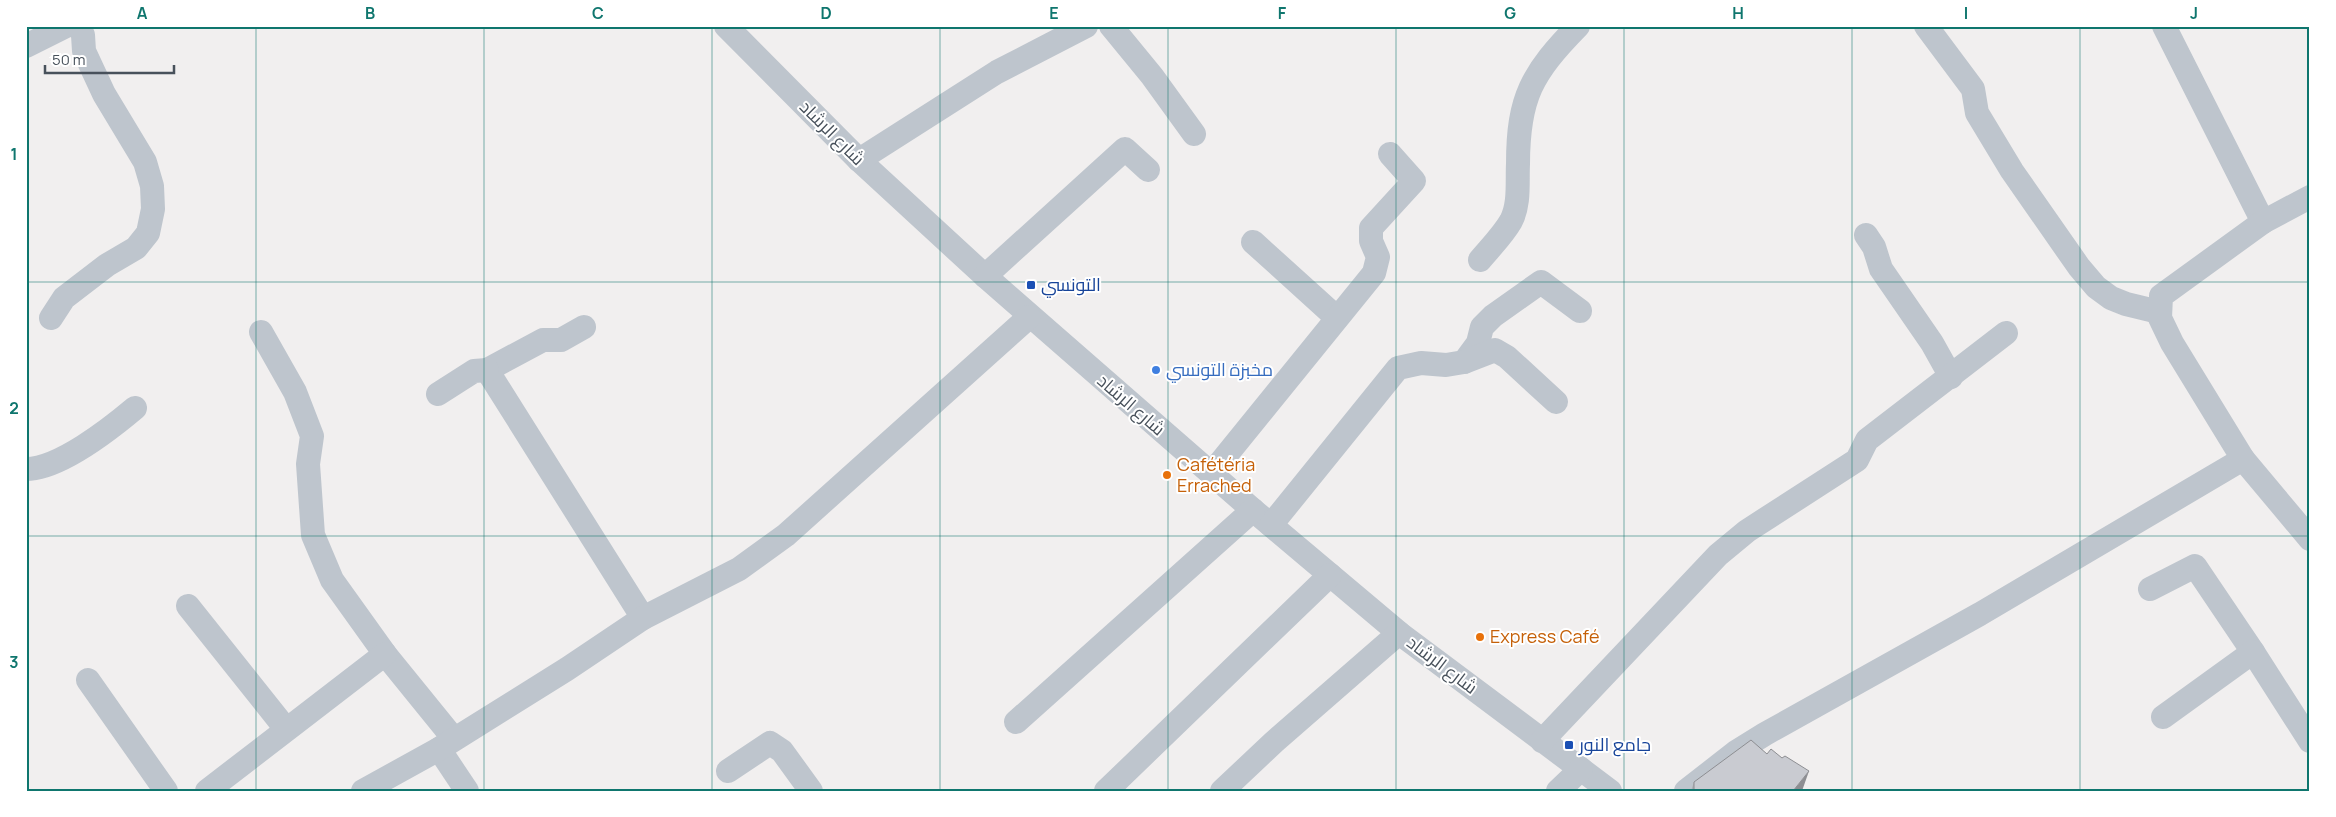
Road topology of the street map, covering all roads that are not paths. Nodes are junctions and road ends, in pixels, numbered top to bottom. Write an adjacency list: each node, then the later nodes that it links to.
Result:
1 (66, 26): 9 (street)
2 (79, 26): 23 (street)
3 (726, 26): 12 (street, شارع الرشاد)
4 (1086, 26): 12 (street)
5 (1111, 26): 10 (street)
6 (1578, 26): 18 (street)
7 (1926, 26): 21 (street)
8 (2164, 26): 15 (street)
9 (26, 46)
10 (1194, 134)
11 (1390, 154): 24 (street)
12 (859, 160): 19 (street, شارع الرشاد)
13 (1148, 170): 19 (street)
14 (2310, 197): 15 (street)
15 (2263, 222): 21 (street)
16 (1866, 235): 30 (street)
17 (1253, 242): 24 (street)
18 (1480, 260)
19 (985, 276): 22 (street, شارع الرشاد)
20 (1580, 311): 28 (street)
21 (2159, 312): 34 (street)
22 (1029, 317): 36 (street, شارع الرشاد); 43 (street)
23 (51, 318)
24 (1338, 318): 36 (street)
25 (584, 327): 29 (street)
26 (261, 332): 46 (street)
27 (2006, 334): 30 (street)
28 (1464, 362): 32 (street); 38 (street)
29 (486, 370): 31 (street); 43 (street)
30 (1951, 377): 51 (street)
31 (438, 394)
32 (1556, 402)
33 (135, 408): 35 (street)
34 (2243, 459): 39 (street); 65 (street)
35 (26, 469)
36 (1211, 474): 37 (street, شارع الرشاد)
37 (1253, 510): 38 (street, شارع الرشاد); 49 (street)
38 (1271, 525): 40 (street, شارع الرشاد)
39 (2310, 539)
40 (1330, 575): 44 (street, شارع الرشاد); 61 (street)
41 (2150, 589): 45 (street)
42 (188, 606): 50 (street)
43 (643, 618): 53 (street)
44 (1399, 633): 51 (street, شارع الرشاد); 62 (street)
45 (2252, 652): 48 (street); 52 (street)
46 (385, 654): 50 (street); 53 (street)
47 (88, 680): 56 (street)
48 (2163, 718)
49 (1016, 722)
50 (286, 729): 57 (street)
51 (1542, 741): 54 (street, شارع الرشاد)
52 (2310, 741)
53 (447, 744): 58 (street); 59 (street)
54 (1581, 769): 63 (street); 64 (street, شارع الرشاد)
55 (728, 771): 60 (street)
56 (166, 791)
57 (207, 791)
58 (363, 791)
59 (467, 791)
60 (811, 791)
61 (1106, 791)
62 (1222, 791)
63 (1558, 791)
64 (1610, 791)
65 (1686, 791)

